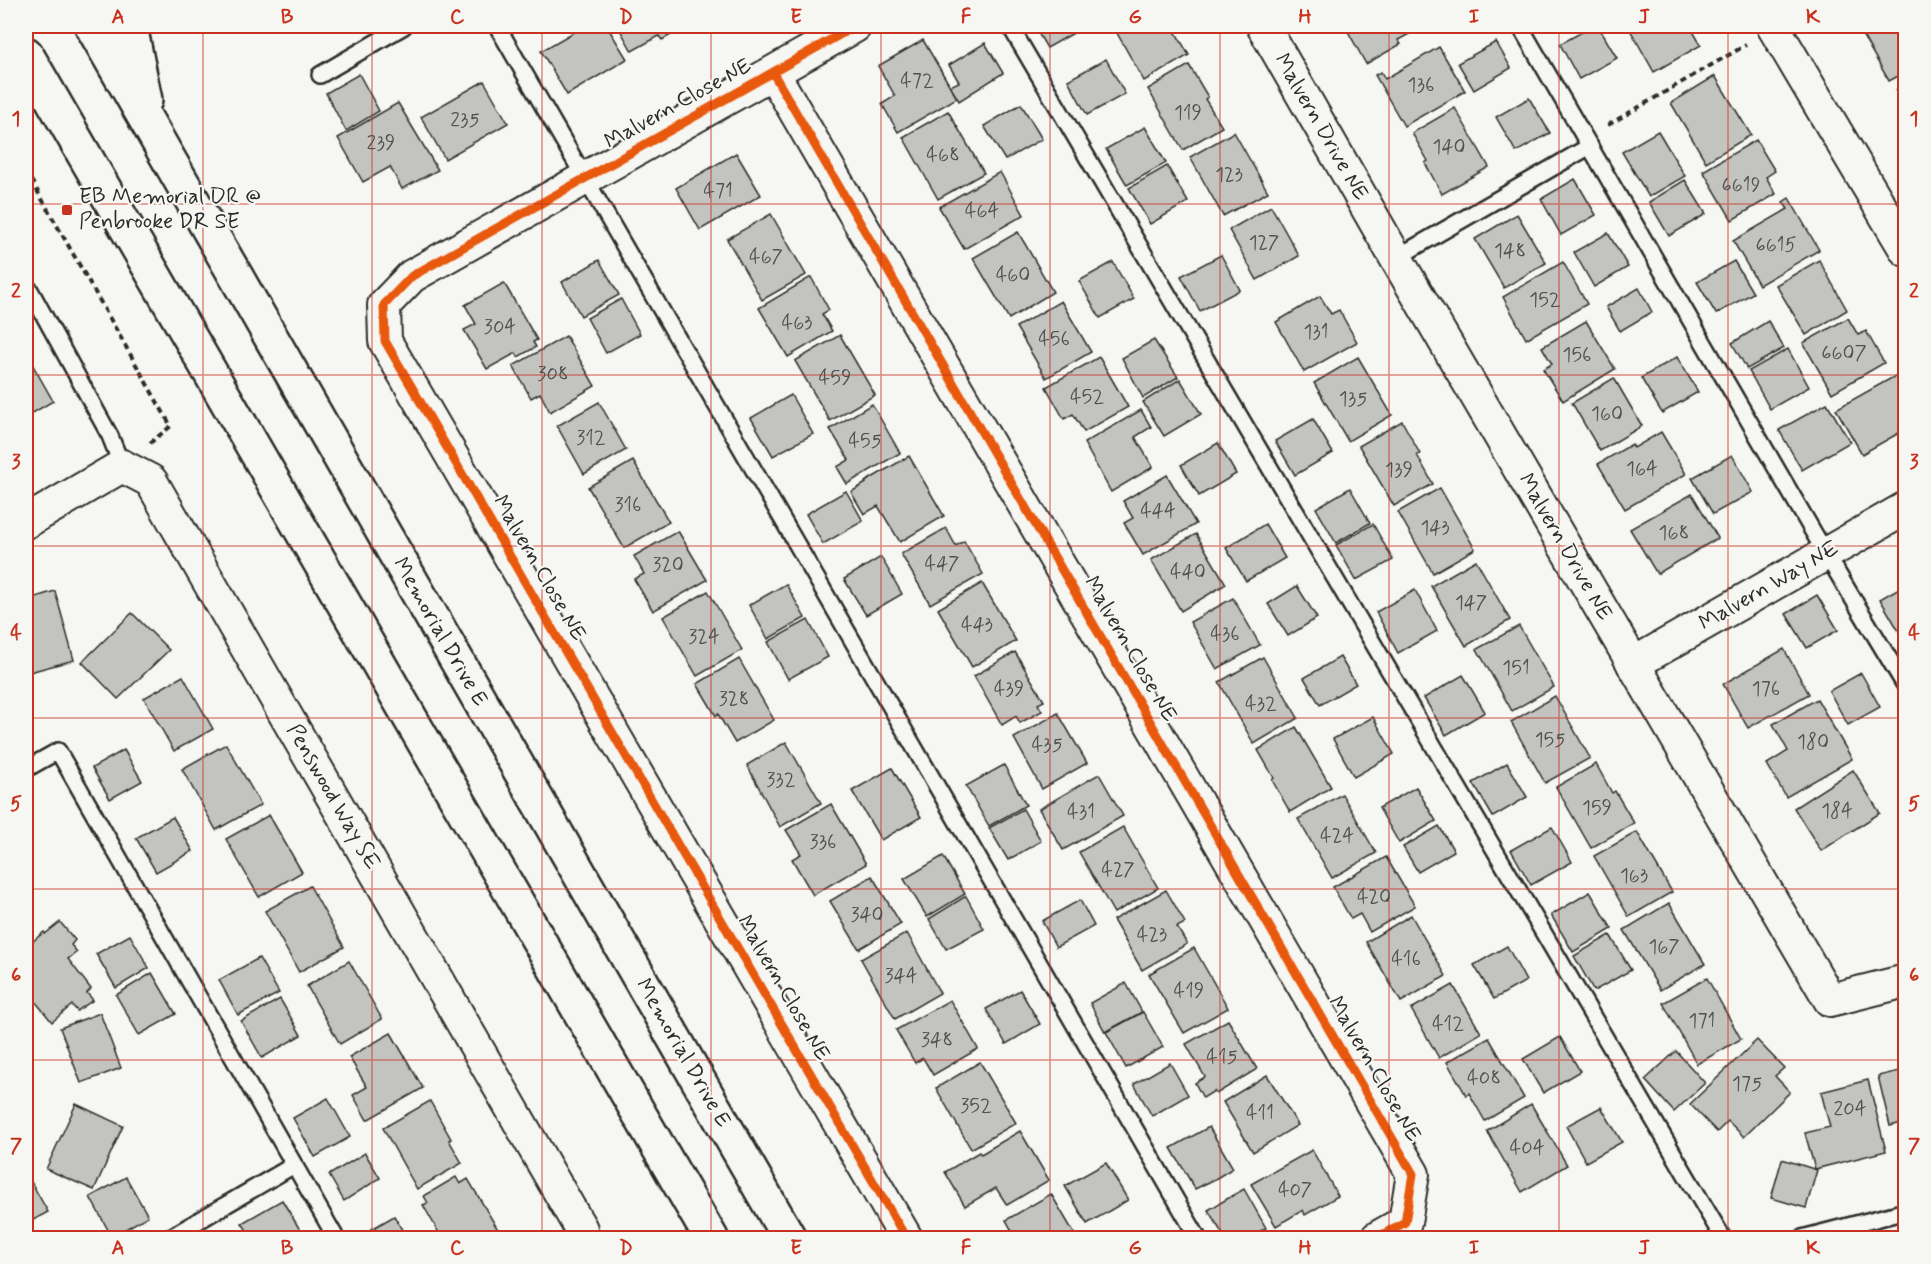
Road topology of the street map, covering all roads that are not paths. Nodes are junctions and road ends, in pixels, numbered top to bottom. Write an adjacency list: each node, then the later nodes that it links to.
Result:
1 (92, 26): 13 (main road, Memorial Drive E)
2 (130, 26): 13 (main road)
3 (404, 26): 12 (lane)
4 (497, 26): 15 (lane)
5 (855, 26): 11 (street, Malvern Close NE)
6 (1010, 26): 37 (lane)
7 (1263, 26): 17 (street, Malvern Drive NE)
8 (1520, 26): 14 (lane)
9 (1782, 29): 16 (street)
10 (26, 54): 32 (main road)
11 (773, 72): 15 (street, Malvern Close NE); 36 (street, Malvern Close NE)
12 (320, 75)
13 (150, 129): 33 (main road, Memorial Drive E)
14 (1590, 146): 17 (lane); 22 (lane)
15 (585, 179): 34 (street, Malvern Close NE); 35 (lane)
16 (1905, 250)
17 (1396, 258): 23 (street, Malvern Drive NE)
18 (26, 288): 19 (lane)
19 (122, 466): 21 (street); 31 (street, Penswood Way SE)
20 (1905, 508): 22 (street, Malvern Way NE)
21 (26, 522)
22 (1826, 554): 23 (street, Malvern Way NE); 24 (lane)
23 (1633, 664): 26 (street, Malvern Drive NE)
24 (1905, 687)
25 (26, 769): 27 (lane)
26 (1905, 981)
27 (294, 1165): 29 (lane); 30 (lane)
28 (1905, 1211): 38 (lane)
29 (169, 1239)
30 (336, 1239)
31 (579, 1239)
32 (711, 1239)
33 (789, 1239)
34 (906, 1239)
35 (1197, 1239)
36 (1377, 1239)
37 (1723, 1239)
38 (1802, 1239)

